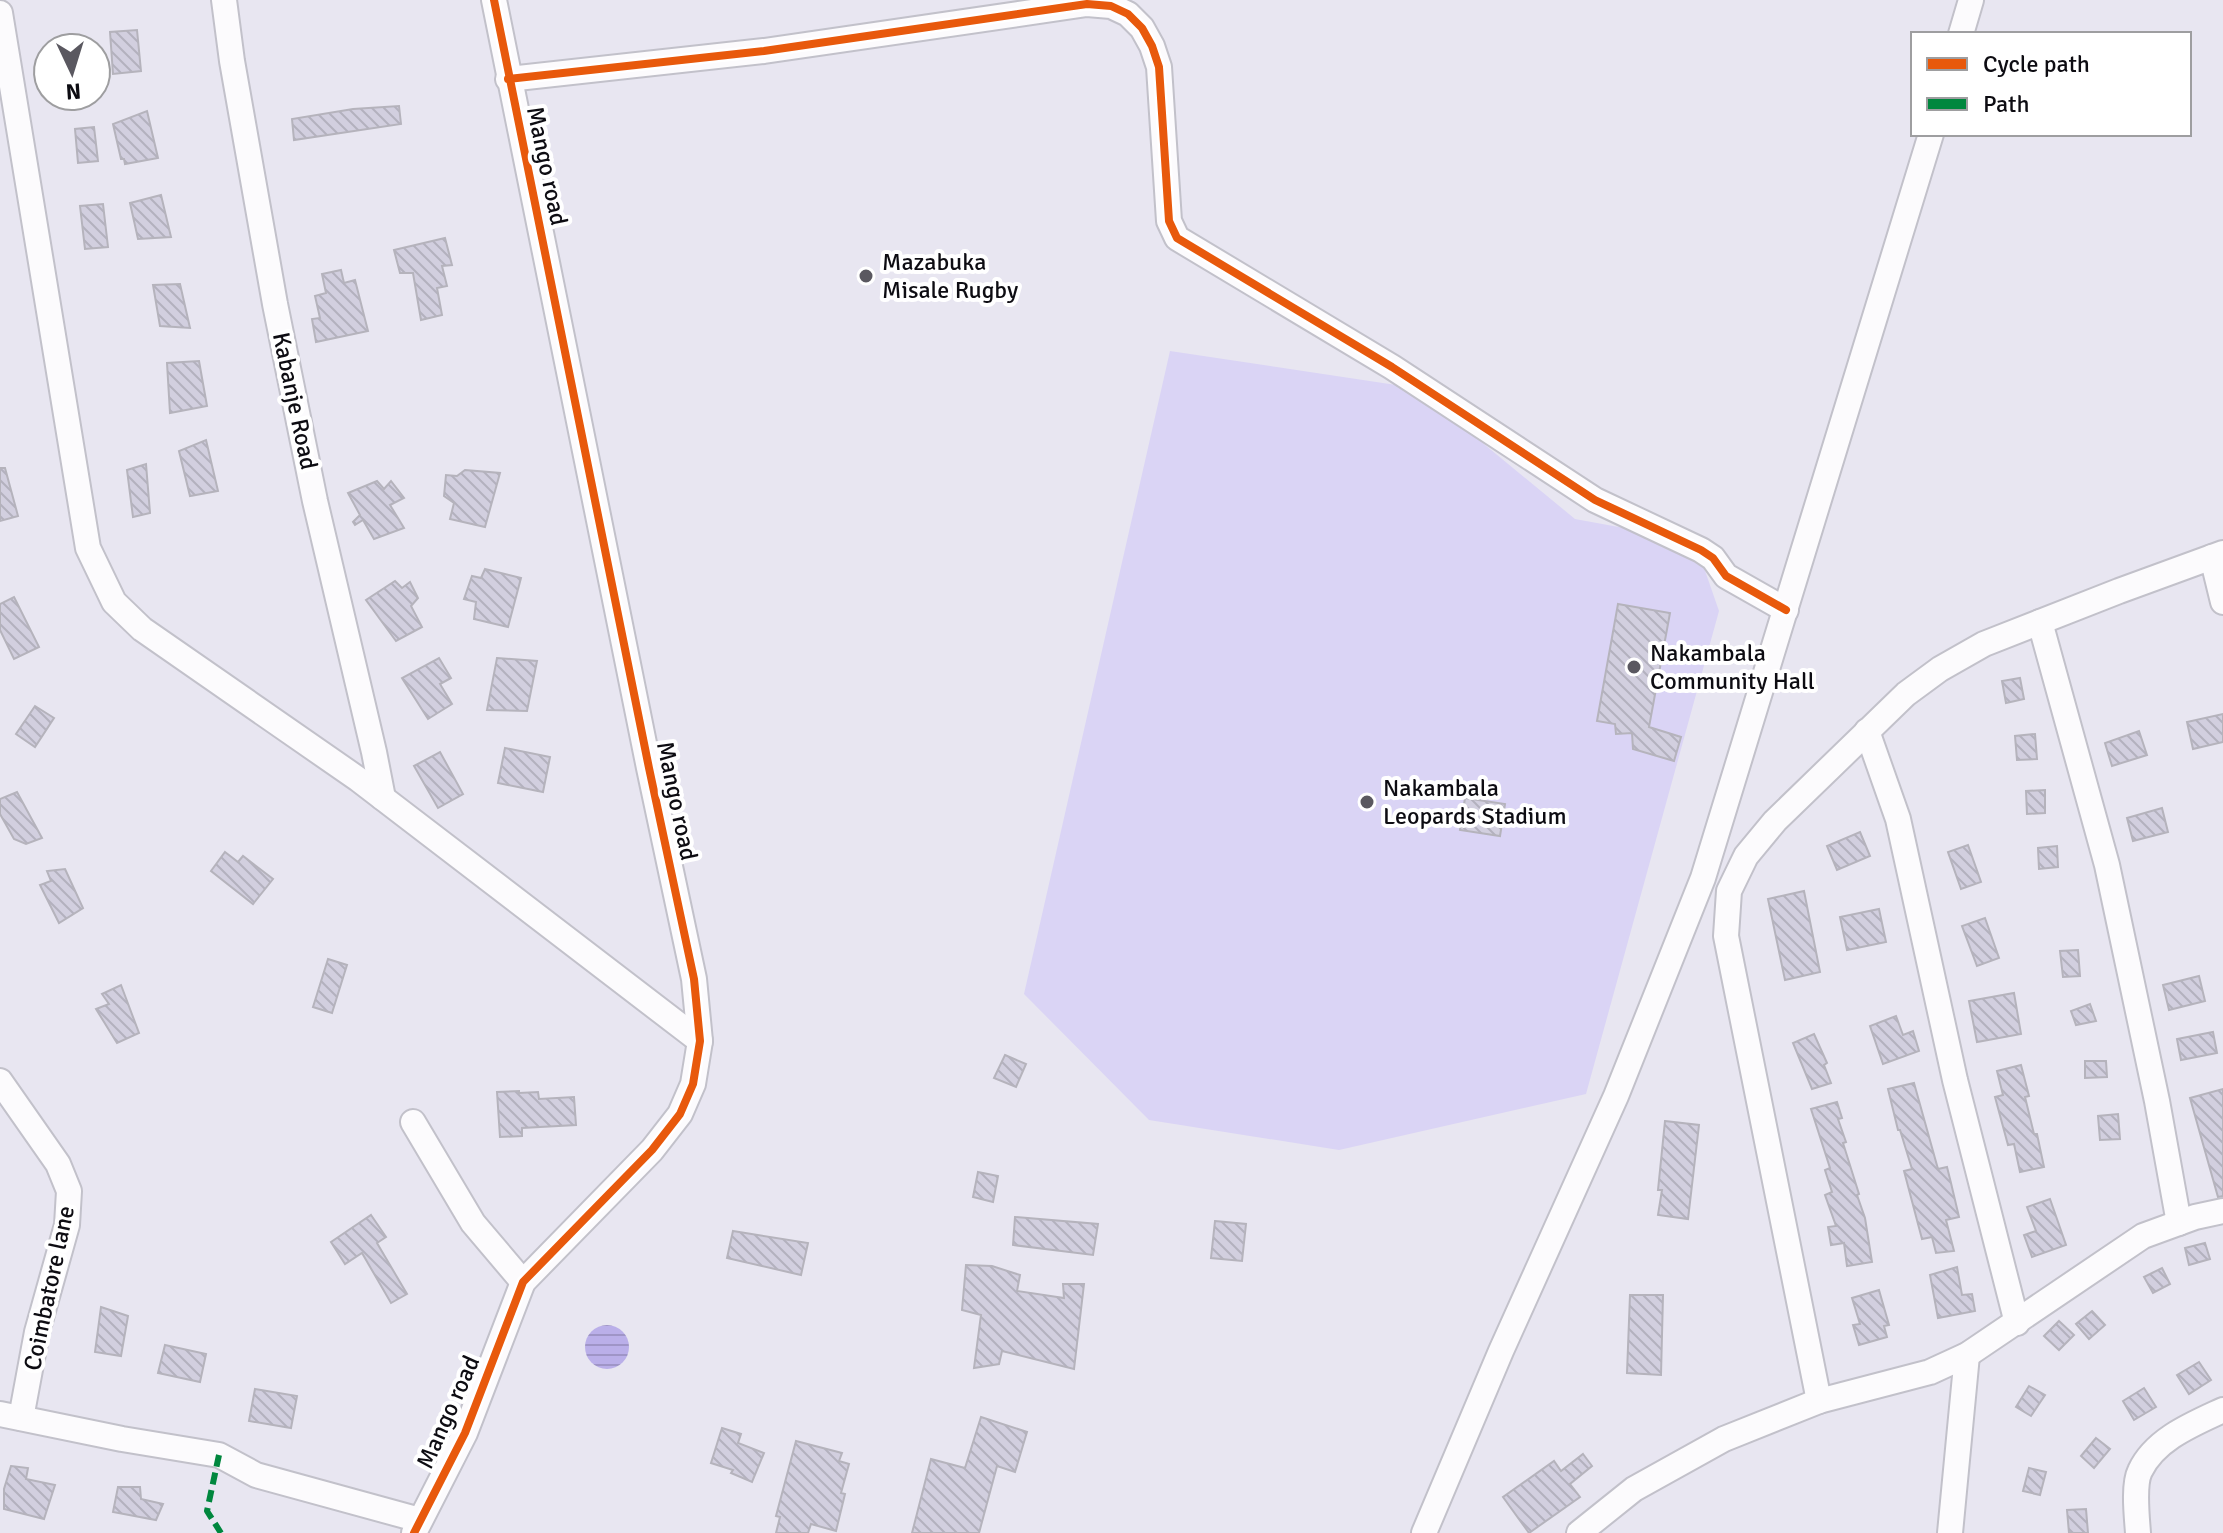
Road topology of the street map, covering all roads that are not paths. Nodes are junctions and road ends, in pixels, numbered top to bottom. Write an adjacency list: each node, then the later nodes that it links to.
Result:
1 (224, 0): 13 (street, Kabanje Road)
2 (494, 0): 6 (street, Mango road)
3 (1971, 0): 5 (street)
4 (0, 13): 13 (street)
5 (1962, 32)
6 (508, 79): 10 (street); 16 (street, Mango road)
7 (1930, 136): 10 (street)
8 (2218, 555): 9 (street); 11 (street)
9 (2223, 602)
10 (1786, 610): 14 (street)
11 (2040, 622): 12 (street); 20 (street)
12 (1867, 731): 15 (street); 22 (street)
13 (383, 798): 16 (street)
14 (1703, 878): 15 (street); 28 (street)
15 (1729, 891): 24 (street)
16 (700, 1041): 21 (street, Mango road)
17 (0, 1081): 26 (street, Coimbatore lane)
18 (413, 1122): 21 (street)
19 (2223, 1211): 20 (street)
20 (2179, 1223): 22 (street)
21 (523, 1282): 27 (street, Mango road)
22 (2017, 1323): 23 (street)
23 (1967, 1355): 24 (street); 30 (street)
24 (1819, 1401): 29 (street)
25 (2223, 1410): 31 (street)
26 (10, 1416): 27 (street)
27 (417, 1526)
28 (1424, 1533)
29 (1579, 1533)
30 (1950, 1533)
31 (2138, 1533)

